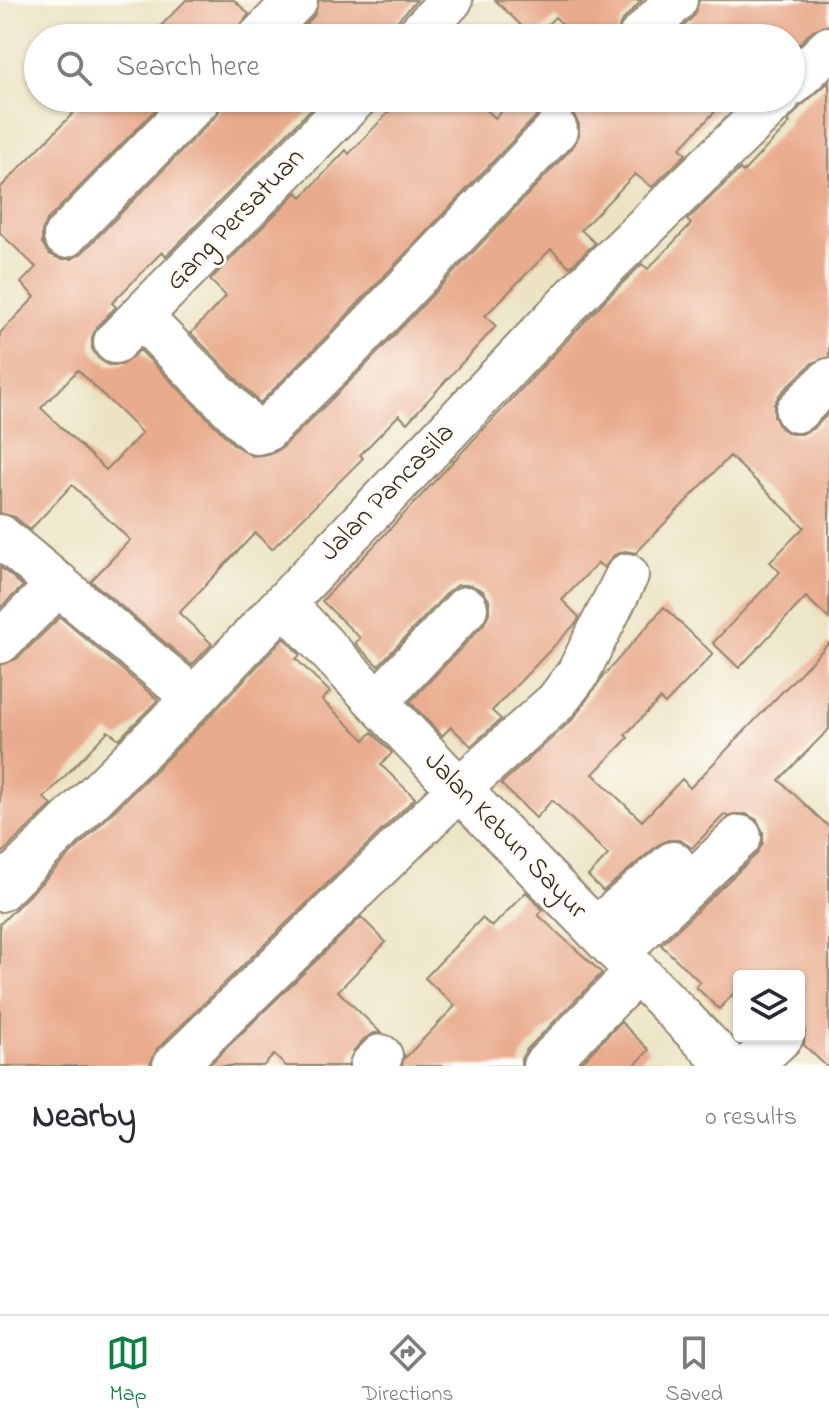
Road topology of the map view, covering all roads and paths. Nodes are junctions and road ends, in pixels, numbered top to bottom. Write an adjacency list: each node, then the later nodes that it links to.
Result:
1 (296, 0): 4 (street)
2 (451, 0): 5 (street)
3 (676, 0): 6 (street)
4 (273, 24)
5 (428, 24)
6 (653, 24)
7 (829, 48): 8 (street)
8 (805, 71)
9 (186, 112): 13 (street)
10 (342, 112): 12 (street, Gang Persatuan)
11 (764, 112): 19 (street, Jalan Pancasila)
12 (556, 130)
13 (65, 236)
14 (829, 380): 15 (street)
15 (797, 411)
16 (0, 536): 18 (street)
17 (627, 575): 24 (street)
18 (59, 584): 21 (street); 22 (street)
19 (284, 603): 22 (street, Jalan Pancasila); 23 (street, Jalan Kebun Sayur)
20 (466, 608): 23 (street)
21 (0, 642)
22 (194, 698): 27 (street, Jalan Pancasila)
23 (377, 702): 24 (street, Jalan Kebun Sayur)
24 (459, 789): 28 (street, Jalan Kebun Sayur); 30 (street)
25 (740, 837): 28 (street)
26 (673, 863): 28 (street)
27 (0, 890)
28 (617, 951): 31 (street); 32 (street, Jalan Kebun Sayur)
29 (776, 1042): 33 (street)
30 (174, 1066)
31 (544, 1066)
32 (729, 1066)
33 (750, 1066)

